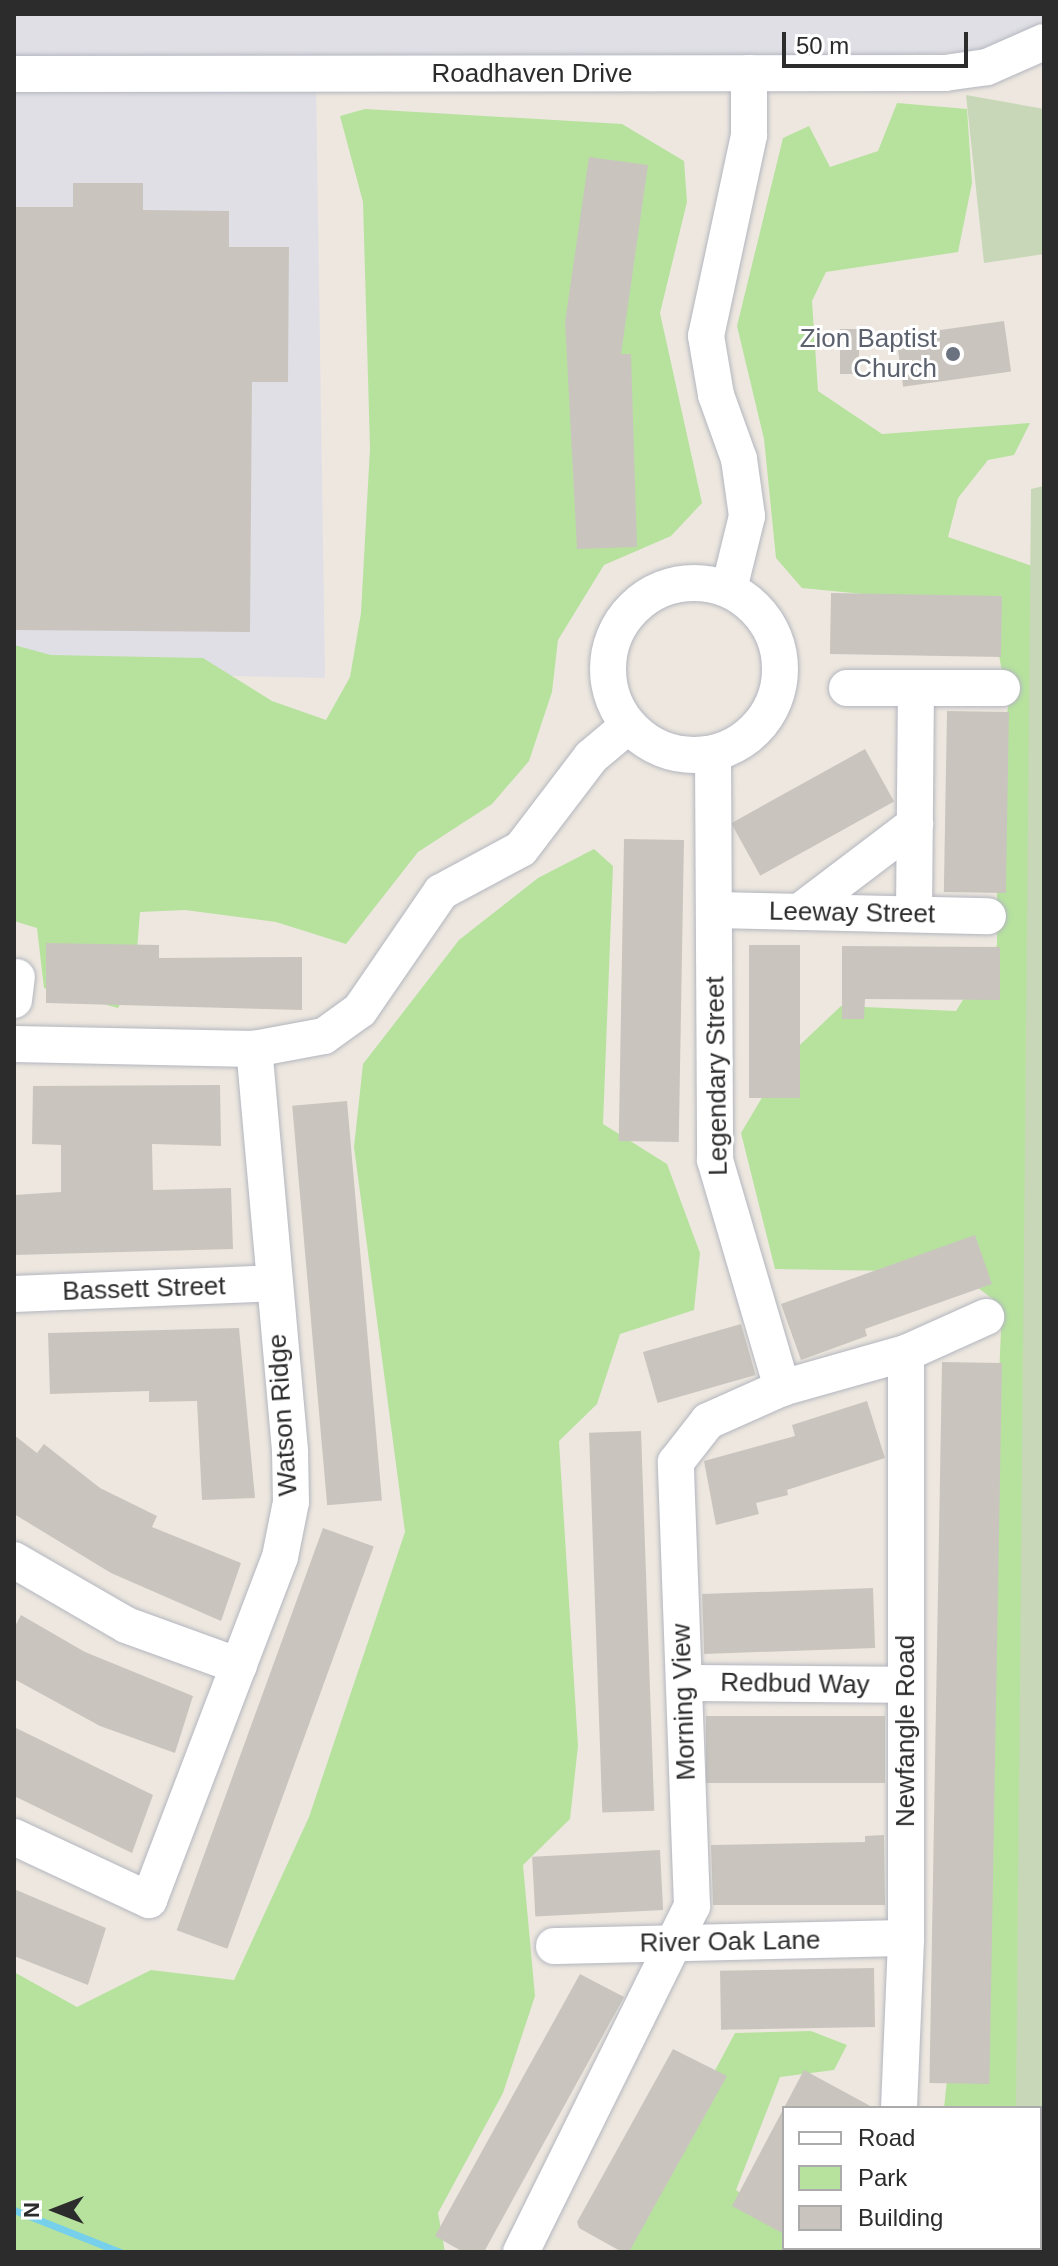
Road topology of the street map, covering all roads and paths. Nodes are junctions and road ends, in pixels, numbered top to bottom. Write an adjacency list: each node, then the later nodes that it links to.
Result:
1 (1044, 42): 2 (street, Roadhaven Drive)
2 (749, 73): 3 (street, Roadhaven Drive); 4 (street)
3 (14, 74)
4 (729, 589): 8 (street); 9 (street)
5 (847, 688): 6 (street)
6 (916, 688): 7 (street); 10 (street)
7 (1002, 688)
8 (628, 726): 9 (street); 16 (street)
9 (713, 754): 11 (street, Legendary Street)
10 (915, 824): 12 (street); 13 (street)
11 (716, 910): 12 (street, Leeway Street); 21 (street, Legendary Street)
12 (799, 912): 13 (street, Leeway Street)
13 (914, 914): 14 (street, Leeway Street)
14 (988, 916)
15 (14, 1044): 16 (street)
16 (254, 1049): 17 (street, Watson Ridge)
17 (273, 1283): 18 (street, Bassett Street); 23 (street, Watson Ridge)
18 (14, 1294)
19 (986, 1317): 20 (street, Morning View)
20 (906, 1353): 21 (street, Morning View); 25 (street, Newfangle Road)
21 (782, 1388): 24 (street, Morning View)
22 (14, 1560): 23 (street)
23 (239, 1666): 26 (street, Watson Ridge)
24 (684, 1683): 25 (street, Redbud Way); 28 (street, Morning View)
25 (906, 1685): 27 (street, Newfangle Road)
26 (14, 1837)
27 (906, 1938): 28 (street, River Oak Lane); 30 (street, Newfangle Road)
28 (677, 1944): 29 (street, River Oak Lane); 31 (street, Morning View)
29 (554, 1946)
30 (899, 2106)
31 (521, 2252)

